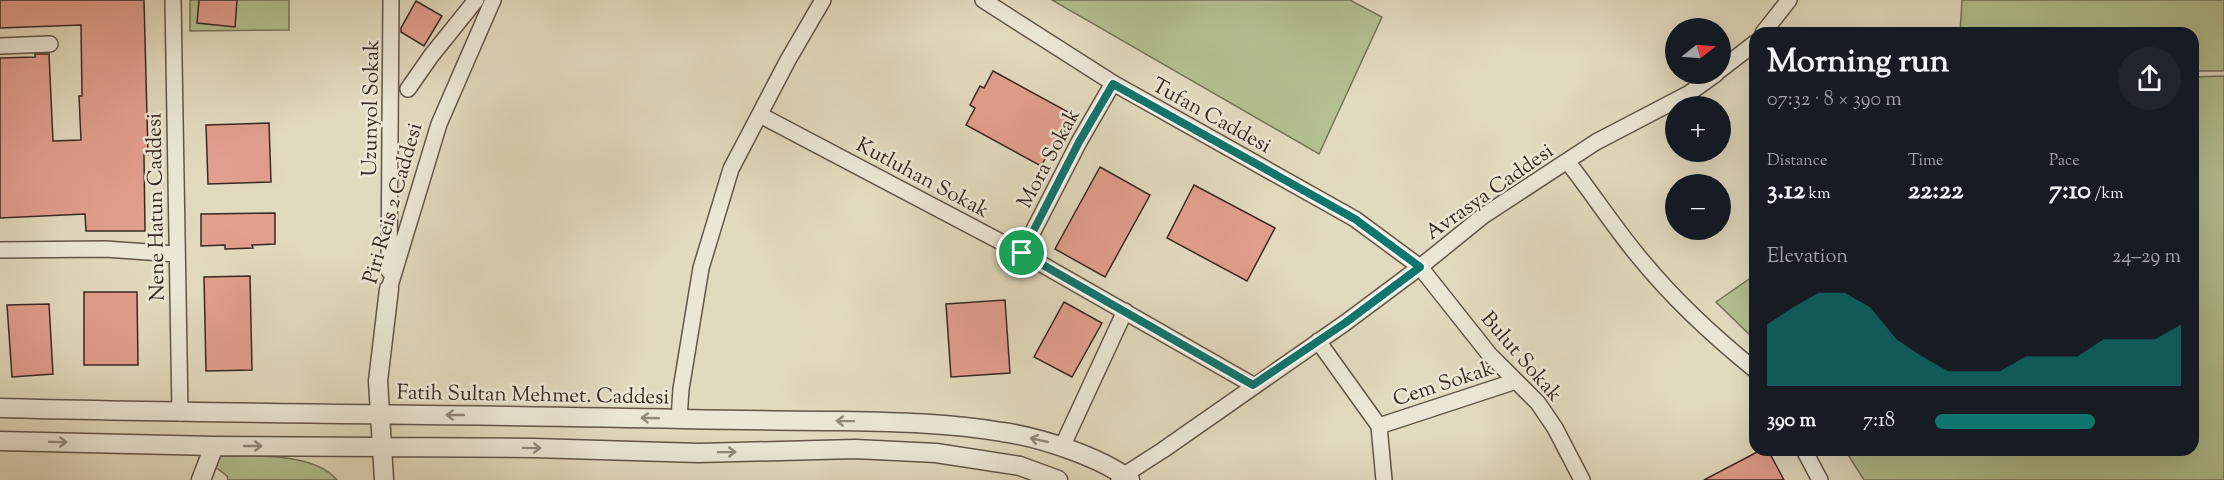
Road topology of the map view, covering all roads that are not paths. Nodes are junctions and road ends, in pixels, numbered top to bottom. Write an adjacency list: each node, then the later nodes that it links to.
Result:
1 (173, 0): 20 (street, Nene Hatun Caddesi)
2 (391, 0): 22 (street, Uzunyol Sokak)
3 (476, 0): 15 (street, Piri Reis 2 Caddesi)
4 (493, 0): 22 (street, Piri Reis 2 Caddesi)
5 (823, 0): 16 (street)
6 (983, 0): 13 (street, Tufan Caddesi)
7 (1790, 0): 8 (street)
8 (1768, 27)
9 (50, 44): 10 (street)
10 (0, 46)
11 (1749, 48): 12 (street)
12 (1731, 62)
13 (1113, 84): 19 (street, Mora Sokak); 21 (street, Tufan Caddesi)
14 (1702, 84): 17 (street, Avrasya Caddesi)
15 (408, 89)
16 (760, 115): 19 (street, Kutluhan Sokak); 30 (street)
17 (1568, 161): 21 (street, Avrasya Caddesi); 25 (street)
18 (0, 250): 20 (street)
19 (1022, 253): 23 (street, Kutluhan Sokak)
20 (176, 254): 29 (street, Nene Hatun Caddesi)
21 (1420, 267): 24 (street, Avrasya Caddesi); 26 (street, Bulut Sokak)
22 (389, 289): 32 (street, Piri Reis 2 Caddesi)
23 (1125, 311): 27 (street, Kutluhan Sokak); 35 (street)
24 (1318, 341): 27 (street, Avrasya Caddesi); 31 (street, Cem Sokak)
25 (1749, 365)
26 (1516, 381): 31 (street, Cem Sokak); 42 (street, Bulut Sokak)
27 (1253, 385): 37 (street, Avrasya Caddesi)
28 (0, 408): 29 (street, Fatih Sultan Mehmet. Caddesi)
29 (180, 413): 32 (street, Fatih Sultan Mehmet. Caddesi)
30 (679, 419): 32 (street, Fatih Sultan Mehmet. Caddesi, one-way to 32); 35 (street, Fatih Sultan Mehmet. Caddesi, one-way to 30)
31 (1379, 426): 41 (street)
32 (380, 431): 34 (street, Fatih Sultan Mehmet. Caddesi, one-way to 32); 39 (street, Piri Reis 2 Caddesi); 40 (street, Fatih Sultan Mehmet. Caddesi, one-way to 40)
33 (0, 441): 34 (street, Fatih Sultan Mehmet. Caddesi, one-way to 34)
34 (214, 446): 38 (street)
35 (1062, 447): 37 (street, Fatih Sultan Mehmet. Caddesi)
36 (1807, 456): 43 (street)
37 (1124, 478)
38 (201, 480)
39 (384, 480)
40 (1058, 480)
41 (1384, 480)
42 (1582, 480)
43 (1820, 480)

